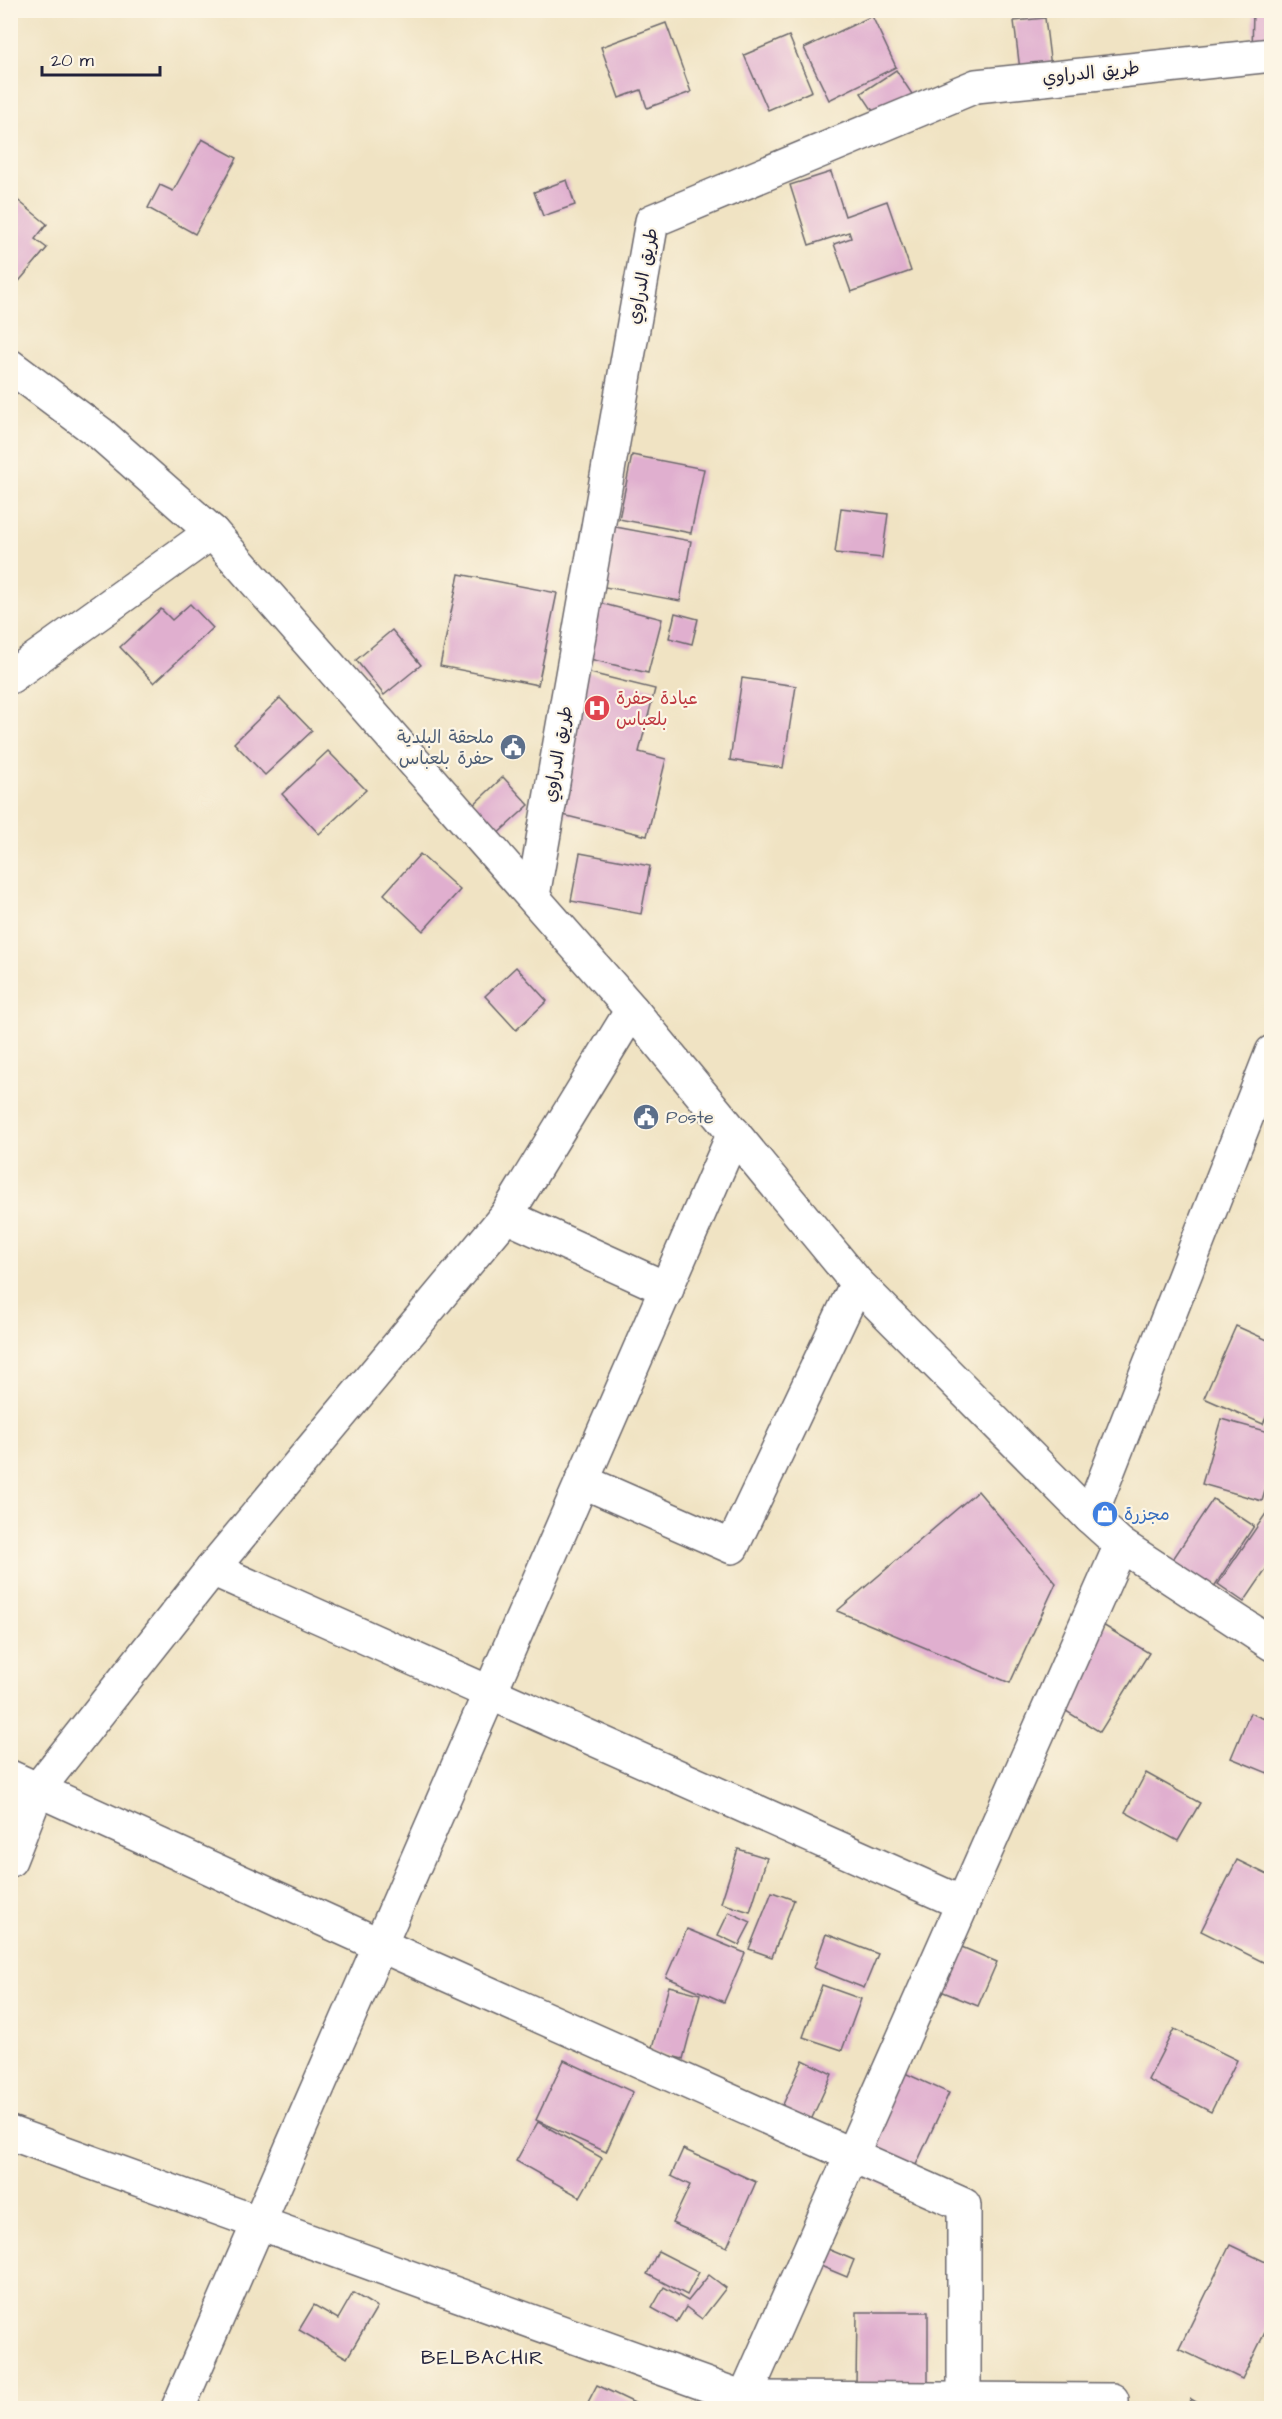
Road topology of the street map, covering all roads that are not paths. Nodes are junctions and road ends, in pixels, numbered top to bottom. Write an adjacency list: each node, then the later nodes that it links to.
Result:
1 (1272, 55): 5 (street, طريق الدراوي)
2 (10, 366): 3 (street)
3 (212, 532): 4 (street); 5 (street)
4 (10, 677)
5 (532, 896): 6 (street)
6 (632, 1010): 8 (street); 9 (street)
7 (1272, 1052): 13 (street)
8 (734, 1133): 10 (street); 11 (street)
9 (506, 1216): 11 (street); 15 (street)
10 (858, 1283): 12 (street); 13 (street)
11 (666, 1289): 12 (street)
12 (582, 1482): 17 (street)
13 (1090, 1517): 14 (street)
14 (1121, 1545): 16 (street); 20 (street)
15 (212, 1569): 17 (street); 18 (street)
16 (1272, 1644)
17 (490, 1693): 20 (street); 21 (street)
18 (24, 1783): 19 (street); 21 (street)
19 (10, 1860)
20 (962, 1903): 23 (street)
21 (380, 1945): 23 (street); 24 (street)
22 (10, 2133): 24 (street)
23 (851, 2156): 25 (street); 26 (street)
24 (259, 2224): 26 (street); 27 (street)
25 (964, 2404): 26 (street); 28 (street)
26 (743, 2405)
27 (178, 2409)
28 (1112, 2409)

